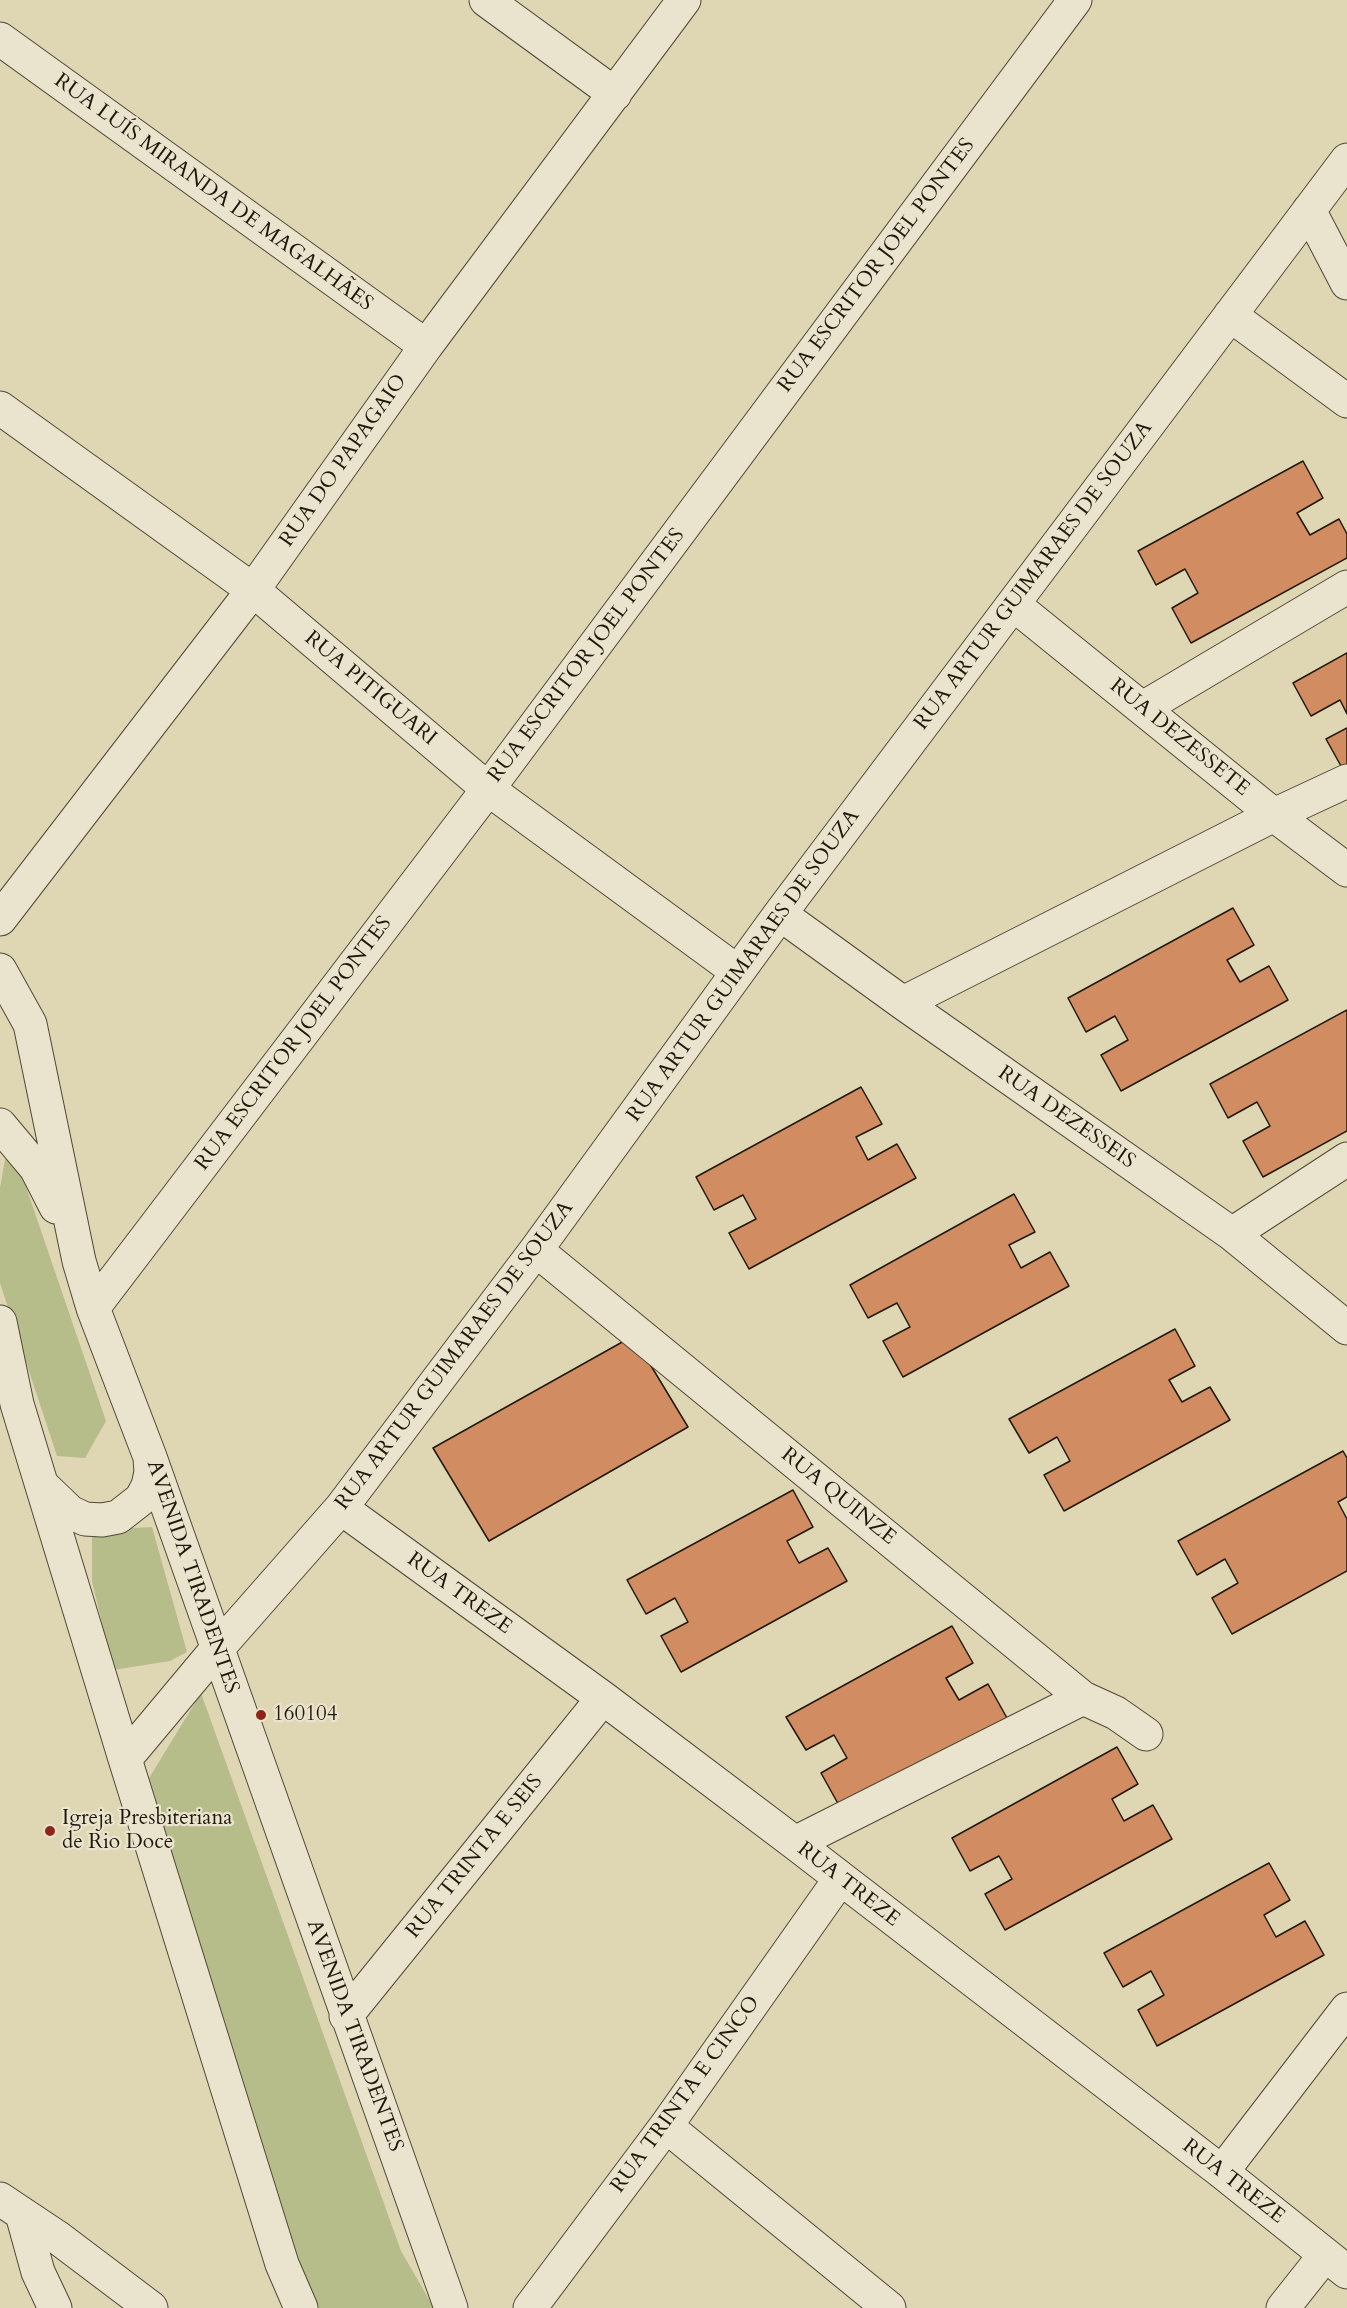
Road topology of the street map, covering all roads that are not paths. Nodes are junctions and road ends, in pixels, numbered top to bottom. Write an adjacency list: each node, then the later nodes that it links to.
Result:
1 (486, 0): 5 (street)
2 (684, 0): 5 (street, RUA DO PAPAGAIO)
3 (1075, 0): 18 (street, RUA ESCRITOR JOEL PONTES)
4 (0, 39): 10 (street, RUA LUÍS MIRANDA DE MAGALHÃES)
5 (615, 94): 10 (street, RUA DO PAPAGAIO)
6 (1347, 160): 7 (street, RUA ARTUR GUIMARAES DE SOUZA)
7 (1309, 210): 8 (street); 9 (street, RUA ARTUR GUIMARAES DE SOUZA)
8 (1347, 284)
9 (1230, 315): 11 (street); 15 (street, RUA ARTUR GUIMARAES DE SOUZA)
10 (426, 346): 14 (street, RUA DO PAPAGAIO)
11 (1347, 401)
12 (0, 408): 14 (street, RUA PITIGUARI)
13 (1347, 587): 16 (street)
14 (254, 590): 18 (street, RUA PITIGUARI); 22 (street, RUA DO PAPAGAIO)
15 (1013, 604): 16 (street, RUA DEZESSETE); 21 (street, RUA ARTUR GUIMARAES DE SOUZA)
16 (1143, 708): 19 (street, RUA DEZESSETE)
17 (1347, 781): 19 (street)
18 (488, 789): 23 (street, RUA PITIGUARI); 32 (street, RUA ESCRITOR JOEL PONTES)
19 (1274, 815): 20 (street, RUA DEZESSETE); 25 (street)
20 (1347, 870)
21 (780, 914): 23 (street, RUA ARTUR GUIMARAES DE SOUZA); 25 (street, RUA DEZESSEIS)
22 (0, 919)
23 (738, 972): 30 (street, RUA ARTUR GUIMARAES DE SOUZA)
24 (2, 974): 26 (street, AVENIDA TIRADENTES); 31 (street, AVENIDA TIRADENTES)
25 (903, 1003): 29 (street, RUA DEZESSEIS)
26 (0, 1022)
27 (0, 1125): 31 (street)
28 (1347, 1159): 29 (street)
29 (1232, 1234): 34 (street, RUA DEZESSEIS)
30 (536, 1250): 38 (street, RUA ARTUR GUIMARAES DE SOUZA); 41 (street, RUA QUINZE)
31 (78, 1261): 32 (street, AVENIDA TIRADENTES)
32 (93, 1308): 36 (street, AVENIDA TIRADENTES)
33 (0, 1322): 35 (street)
34 (1347, 1328)
35 (9, 1416): 37 (street)
36 (150, 1457): 37 (street); 39 (street, AVENIDA TIRADENTES)
37 (43, 1486): 43 (street)
38 (341, 1508): 39 (street, RUA ARTUR GUIMARAES DE SOUZA); 40 (street, RUA TREZE)
39 (217, 1649): 43 (street, RUA ARTUR GUIMARAES DE SOUZA); 47 (street, AVENIDA TIRADENTES)
40 (603, 1698): 44 (street, RUA TREZE); 47 (street, RUA TRINTA E SEIS)
41 (1083, 1698): 42 (street, RUA QUINZE); 44 (street)
42 (1146, 1734)
43 (125, 1760): 54 (street)
44 (795, 1843): 45 (street, RUA TREZE)
45 (840, 1879): 48 (street, RUA TRINTA E CINCO); 49 (street, RUA TREZE)
46 (1347, 2009): 49 (street)
47 (346, 2016): 55 (street, AVENIDA TIRADENTES)
48 (666, 2126): 56 (street, RUA TRINTA E CINCO); 57 (street)
49 (1222, 2172): 51 (street, RUA TREZE)
50 (11, 2206): 52 (street); 53 (street)
51 (1336, 2263): 58 (street)
52 (55, 2308)
53 (151, 2308)
54 (301, 2308)
55 (451, 2308)
56 (530, 2308)
57 (889, 2308)
58 (1283, 2308)

